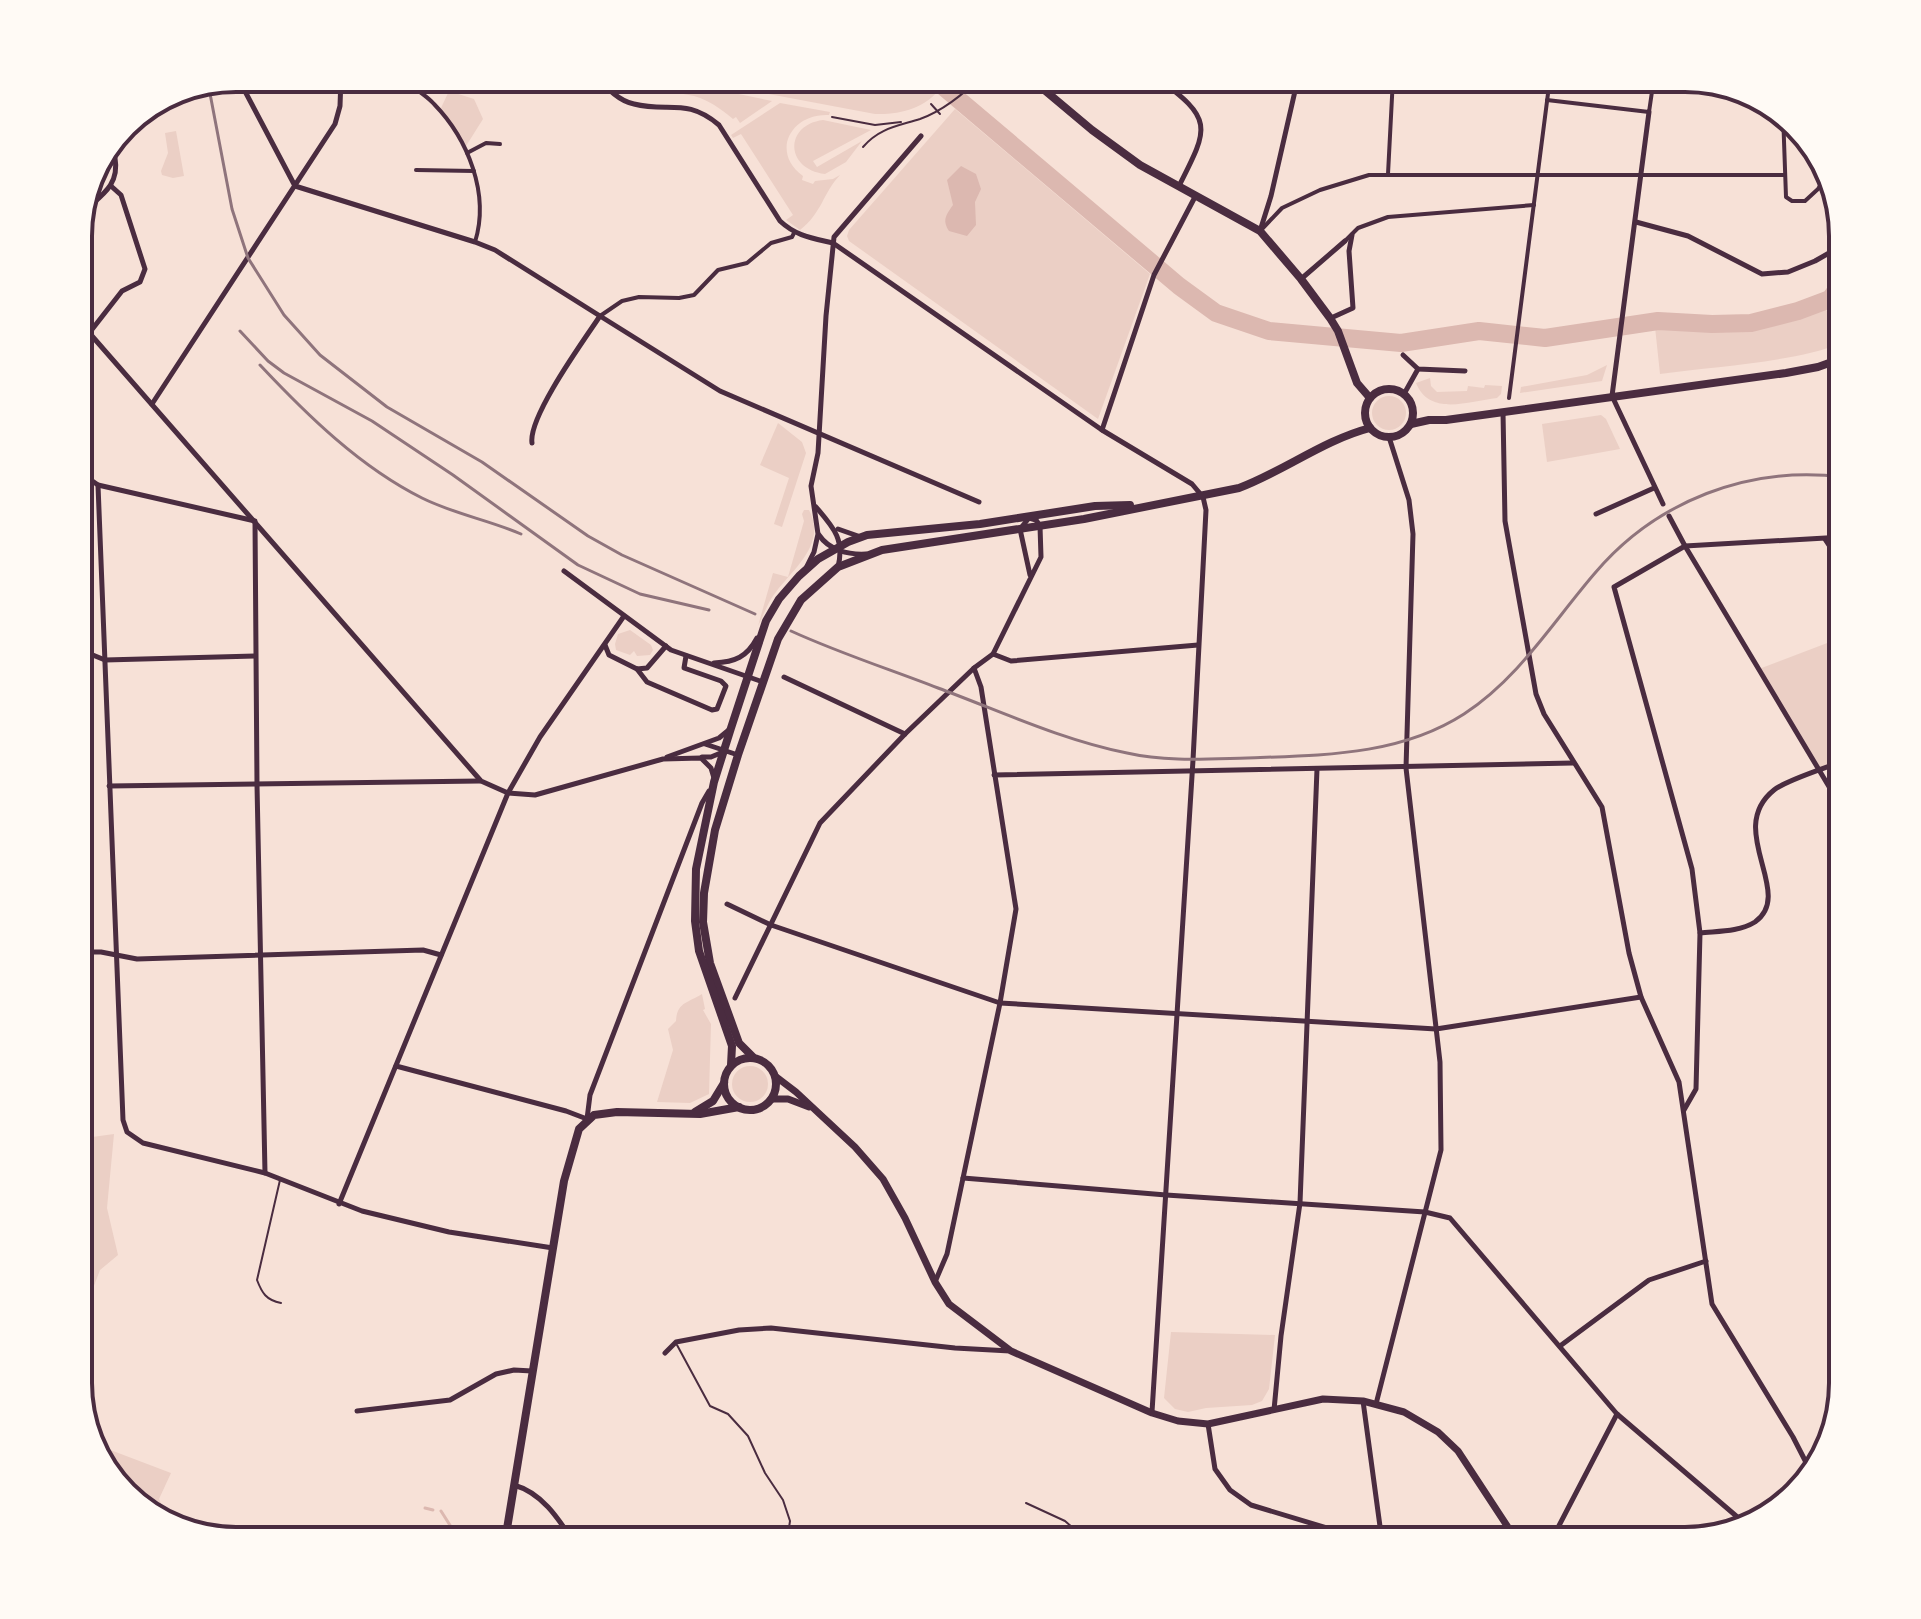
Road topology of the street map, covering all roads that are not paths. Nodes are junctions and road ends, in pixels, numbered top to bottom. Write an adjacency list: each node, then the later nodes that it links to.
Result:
1 (245, 92): 33 (street)
2 (340, 92): 33 (street)
3 (419, 92): 23 (street)
4 (611, 92): 40 (street)
5 (962, 92): 14 (lane)
6 (1047, 92): 34 (main road)
7 (1175, 92): 34 (street)
8 (1295, 92): 39 (street)
9 (1392, 92): 27 (street)
10 (1548, 92): 12 (street)
11 (1652, 92): 15 (street)
12 (1547, 100): 15 (street); 28 (street)
13 (931, 104): 14 (lane)
14 (936, 110): 16 (lane); 18 (lane)
15 (1649, 112): 29 (street)
16 (940, 114)
17 (832, 117): 18 (lane)
18 (910, 121): 22 (lane)
19 (1783, 131): 30 (street)
20 (921, 136): 44 (street)
21 (500, 144): 23 (street)
22 (863, 147)
23 (467, 153): 26 (street)
24 (115, 158): 32 (street)
25 (416, 170): 26 (street)
26 (474, 171): 43 (street)
27 (1388, 174): 28 (street); 39 (street)
28 (1539, 174): 29 (street); 37 (street)
29 (1640, 175): 30 (street); 38 (street)
30 (1784, 175): 31 (street)
31 (1819, 185)
32 (111, 186): 36 (street); 49 (street)
33 (295, 186): 43 (street); 59 (street)
34 (1179, 186): 35 (main road)
35 (1196, 195): 39 (main road); 65 (street)
36 (97, 199)
37 (1534, 205): 41 (street); 58 (street)
38 (1636, 222): 45 (street); 57 (street)
39 (1260, 231): 46 (main road)
40 (794, 233): 44 (street); 47 (street)
41 (1352, 235): 42 (street); 48 (street)
42 (1345, 241): 46 (street)
43 (475, 242): 47 (street)
44 (833, 243): 65 (street); 66 (street)
45 (1829, 252)
46 (1301, 279): 48 (main road)
47 (600, 316): 66 (street); 68 (street)
48 (1330, 318): 56 (main road)
49 (92, 329)
50 (92, 334): 59 (street)
51 (1403, 355): 53 (street)
52 (1829, 363): 57 (main road)
53 (1418, 369): 54 (street); 55 (street)
54 (1465, 371)
55 (1404, 394): 56 (main road); 60 (main road)
56 (1373, 395): 63 (main road)
57 (1612, 396): 61 (main road); 71 (street)
58 (1509, 398)
59 (152, 404): 80 (street)
60 (1413, 410): 62 (main road); 64 (main road)
61 (1503, 412): 62 (main road); 119 (street)
62 (1429, 420): 64 (main road)
63 (1368, 424): 67 (main road); 72 (main road)
64 (1411, 424): 67 (main road)
65 (1102, 430): 72 (street)
66 (819, 434): 73 (street); 76 (street)
67 (1389, 437): 121 (street)
68 (532, 443)
69 (92, 481): 70 (street)
70 (98, 485): 80 (street); 105 (street)
71 (1654, 488): 74 (street); 77 (street)
72 (1203, 497): 75 (main road); 99 (street)
73 (979, 502)
74 (1663, 504)
75 (1143, 505): 79 (main road); 81 (main road)
76 (815, 506): 82 (street); 84 (street)
77 (1596, 514)
78 (1669, 516): 89 (street)
79 (1029, 518): 81 (street); 83 (street); 85 (main road)
80 (255, 521): 103 (street); 126 (street)
81 (1040, 526): 83 (main road); 95 (street)
82 (834, 527): 85 (street); 90 (street)
83 (1020, 529): 91 (main road); 95 (street)
84 (818, 534): 90 (street); 94 (street)
85 (867, 535): 90 (main road)
86 (1825, 539): 87 (street); 88 (street); 89 (street)
87 (1829, 539)
88 (1829, 545)
89 (1685, 546): 124 (street); 134 (street)
90 (839, 548): 91 (street); 92 (street); 94 (main road)
91 (868, 554): 92 (main road)
92 (838, 567): 111 (main road)
93 (564, 571): 96 (street)
94 (805, 571): 97 (main road)
95 (1030, 575): 101 (street)
96 (624, 616): 98 (street); 100 (street)
97 (761, 634): 106 (street); 109 (main road)
98 (605, 644): 108 (street); 131 (street)
99 (1198, 645): 101 (street); 123 (street)
100 (666, 646): 104 (street); 108 (street)
101 (993, 654): 107 (street)
102 (92, 655): 105 (street)
103 (255, 656): 105 (street); 128 (street)
104 (686, 656): 106 (street); 108 (street)
105 (105, 660): 129 (street)
106 (705, 663): 109 (street)
107 (974, 668): 113 (street); 125 (street)
108 (637, 669)
109 (748, 677): 111 (street); 112 (main road)
110 (784, 677): 113 (street)
111 (763, 682): 116 (main road)
112 (731, 728): 114 (street); 115 (main road)
113 (905, 734): 133 (street)
114 (702, 744): 115 (street); 118 (street)
115 (724, 751): 116 (street); 117 (street); 127 (main road)
116 (738, 755): 145 (main road)
117 (701, 758): 118 (street); 127 (street)
118 (663, 759): 131 (street)
119 (1574, 763): 121 (street); 139 (street)
120 (1829, 767): 124 (street)
121 (1406, 768): 122 (street); 144 (street)
122 (1317, 769): 123 (street); 143 (street)
123 (1192, 770): 125 (street); 142 (street)
124 (1820, 771): 130 (street); 134 (street)
125 (994, 775): 141 (street)
126 (481, 781): 128 (street); 131 (street)
127 (714, 782): 146 (main road); 155 (street)
128 (257, 785): 129 (street); 138 (street)
129 (109, 786): 136 (street)
130 (1829, 786)
131 (508, 793): 137 (street)
132 (727, 904): 133 (street)
133 (771, 925): 140 (street); 141 (street)
134 (1700, 933): 153 (street)
135 (92, 953): 136 (street)
136 (117, 955): 138 (street); 156 (street)
137 (441, 955): 138 (street); 147 (street)
138 (261, 956): 156 (street)
139 (1641, 997): 144 (street); 153 (street)
140 (735, 998)
141 (1000, 1003): 142 (street); 157 (street)
142 (1176, 1013): 143 (street); 159 (street)
143 (1308, 1021): 144 (street); 160 (street)
144 (1436, 1029): 162 (street)
145 (754, 1058): 146 (main road); 148 (main road)
146 (731, 1065): 149 (main road)
147 (396, 1066): 155 (street); 161 (street)
148 (775, 1076): 150 (main road); 152 (main road)
149 (724, 1083): 151 (main road); 154 (main road)
150 (771, 1099): 151 (main road); 152 (main road)
151 (739, 1107): 154 (main road)
152 (811, 1108): 165 (main road)
153 (1684, 1111): 164 (street)
154 (691, 1114): 155 (main road)
155 (587, 1119): 163 (main road)
156 (265, 1173): 158 (street)
157 (963, 1178): 159 (street); 165 (street)
158 (280, 1180): 161 (street); 166 (lane)
159 (1166, 1195): 160 (street); 176 (street)
160 (1300, 1203): 162 (street); 175 (street)
161 (339, 1204): 163 (street)
162 (1425, 1212): 168 (street); 173 (street)
163 (553, 1248): 171 (main road)
164 (1706, 1261): 168 (street); 179 (street)
165 (935, 1282): 169 (main road)
166 (281, 1303)
167 (676, 1342): 169 (street); 170 (street); 185 (lane)
168 (1560, 1346): 177 (street)
169 (1011, 1351): 176 (main road)
170 (665, 1353)
171 (534, 1371): 174 (street); 180 (main road)
172 (1363, 1401): 173 (main road); 175 (main road); 188 (street)
173 (1376, 1404): 189 (main road)
174 (357, 1411)
175 (1274, 1411): 178 (main road)
176 (1152, 1413): 178 (main road)
177 (1617, 1414): 182 (street); 190 (street)
178 (1208, 1424): 187 (street)
179 (1806, 1462)
180 (514, 1485): 183 (main road); 184 (street)
181 (1026, 1503): 186 (lane)
182 (1737, 1517)
183 (507, 1527)
184 (563, 1527)
185 (789, 1527)
186 (1072, 1527)
187 (1324, 1527)
188 (1380, 1527)
189 (1508, 1527)
190 (1558, 1527)

